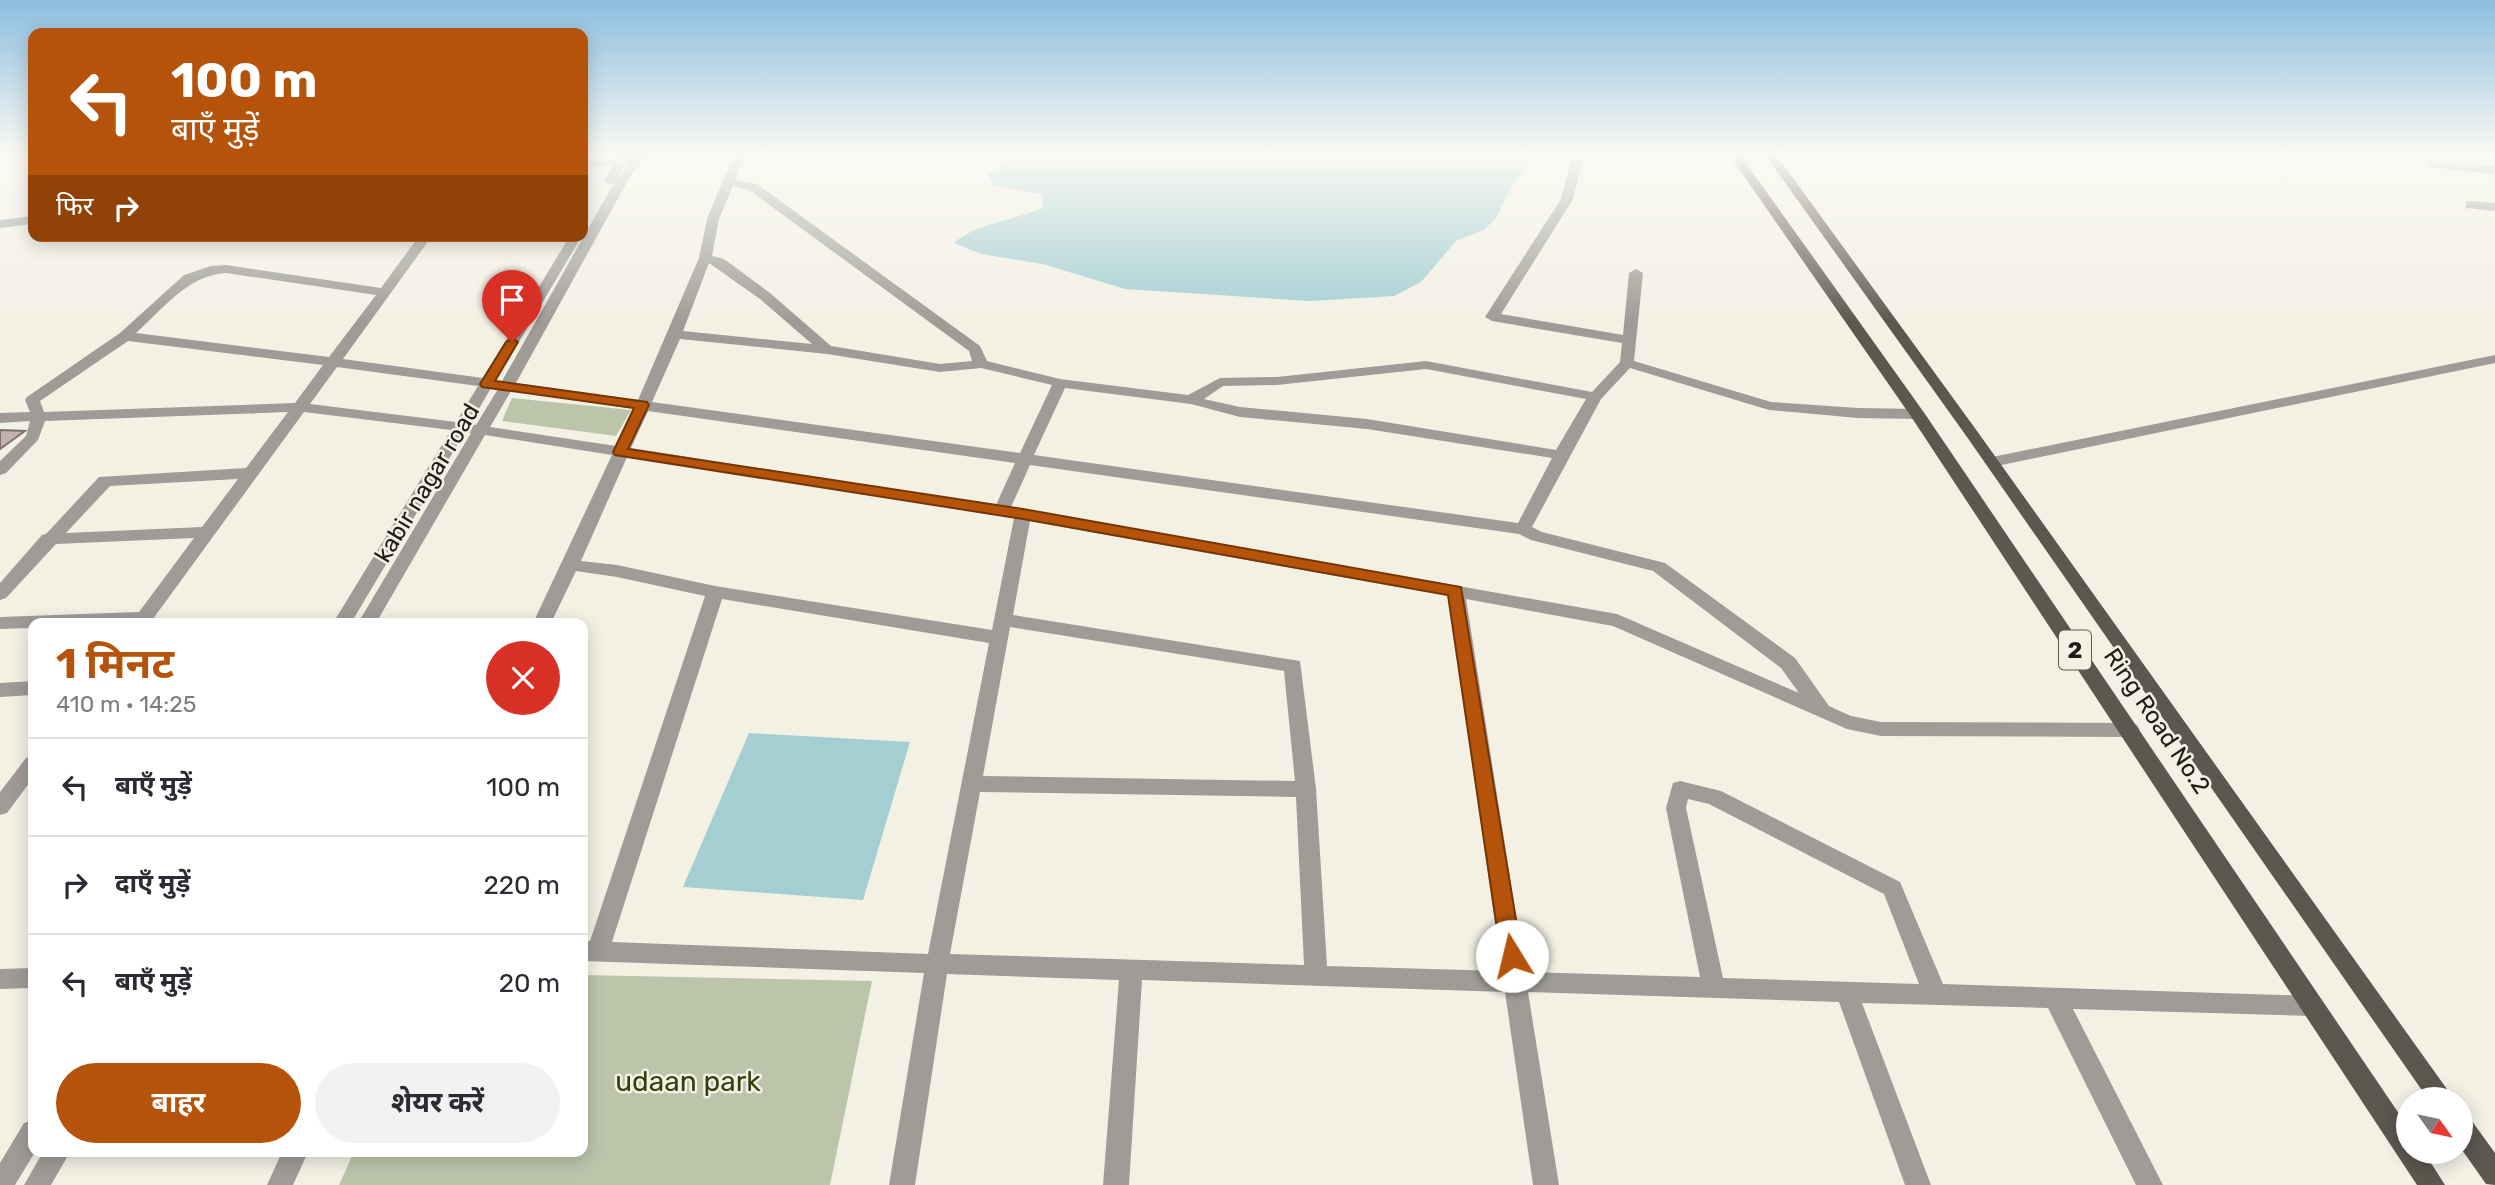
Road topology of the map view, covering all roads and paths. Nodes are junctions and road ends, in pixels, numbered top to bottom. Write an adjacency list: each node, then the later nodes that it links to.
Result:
1 (605, 211): 11 (street)
2 (717, 211): 15 (street)
3 (787, 211): 25 (street)
4 (1559, 211): 20 (street)
5 (1774, 211): 33 (main road, Ring Road No.2 / 2)
6 (1811, 211): 41 (main road, Ring Road No.2 / 2)
7 (28, 221): 8 (street)
8 (0, 224)
9 (28, 232): 10 (street)
10 (0, 235)
11 (588, 241)
12 (422, 242): 17 (street)
13 (572, 242): 27 (street, kabir nagar road)
14 (587, 242): 28 (street)
15 (705, 258): 18 (street); 21 (street)
16 (1636, 273): 20 (street)
17 (384, 292): 19 (street); 23 (street)
18 (675, 334): 21 (street); 31 (street)
19 (125, 336): 23 (street); 34 (street)
20 (1627, 340): 24 (street)
21 (827, 350): 25 (street)
22 (2495, 359): 41 (street)
23 (335, 362): 27 (street); 32 (street)
24 (1627, 363): 29 (street); 33 (street)
25 (981, 364): 26 (street)
26 (1060, 383): 30 (street); 40 (street)
27 (486, 384): 28 (street); 36 (street, kabir nagar road)
28 (506, 387): 31 (street); 37 (street)
29 (1595, 397): 30 (street); 39 (street)
30 (1191, 400): 39 (street)
31 (643, 405): 38 (street); 40 (street)
32 (299, 407): 34 (street); 36 (street); 43 (street)
33 (1917, 414): 63 (main road, Ring Road No.2 / 2)
34 (39, 417): 35 (street); 42 (street)
35 (0, 418)
36 (461, 427): 37 (street); 54 (street, kabir nagar road)
37 (480, 430): 38 (street); 55 (street)
38 (620, 452): 44 (street); 49 (street)
39 (1561, 455): 46 (street)
40 (1024, 459): 44 (street); 46 (street)
41 (1992, 462): 80 (main road, Ring Road No.2 / 2)
42 (0, 470)
43 (251, 473): 47 (street); 48 (street)
44 (1001, 511): 45 (street)
45 (1023, 514): 50 (street); 59 (street)
46 (1523, 529): 62 (street)
47 (207, 532): 48 (street); 53 (street)
48 (48, 539): 52 (street)
49 (570, 565): 51 (street); 56 (street)
50 (1455, 591): 62 (street); 74 (street)
51 (715, 592): 59 (street); 68 (street)
52 (0, 594)
53 (144, 618)
54 (345, 618)
55 (370, 618)
56 (544, 618)
57 (0, 623): 58 (street)
58 (28, 623)
59 (1001, 629): 65 (street); 66 (street)
60 (28, 688): 61 (street)
61 (0, 690)
62 (1822, 711): 63 (street)
63 (2130, 730): 79 (main road, Ring Road No.2 / 2)
64 (28, 770): 67 (street)
65 (972, 784): 66 (street); 69 (street)
66 (1306, 789): 71 (street)
67 (0, 807)
68 (591, 951): 69 (street)
69 (937, 964): 70 (street); 91 (street)
70 (1131, 970): 71 (street); 92 (street)
71 (1315, 975): 74 (street)
72 (28, 978): 73 (street)
73 (0, 979)
74 (1516, 982): 75 (street); 93 (street)
75 (1714, 987): 76 (street); 77 (street)
76 (1847, 992): 77 (street); 94 (street)
77 (1935, 994): 78 (street)
78 (2055, 998): 79 (street); 95 (street)
79 (2313, 1006): 81 (main road, Ring Road No.2 / 2)
80 (2434, 1087)
81 (2396, 1130)
82 (28, 1140): 88 (street)
83 (2473, 1144): 87 (main road)
84 (54, 1157): 89 (street)
85 (293, 1157): 90 (street)
86 (2418, 1164): 96 (main road, Ring Road No.2 / 2)
87 (2495, 1175)
88 (1, 1185)
89 (37, 1185)
90 (280, 1185)
91 (902, 1185)
92 (1116, 1185)
93 (1546, 1185)
94 (1918, 1185)
95 (2150, 1185)
96 (2432, 1185)

